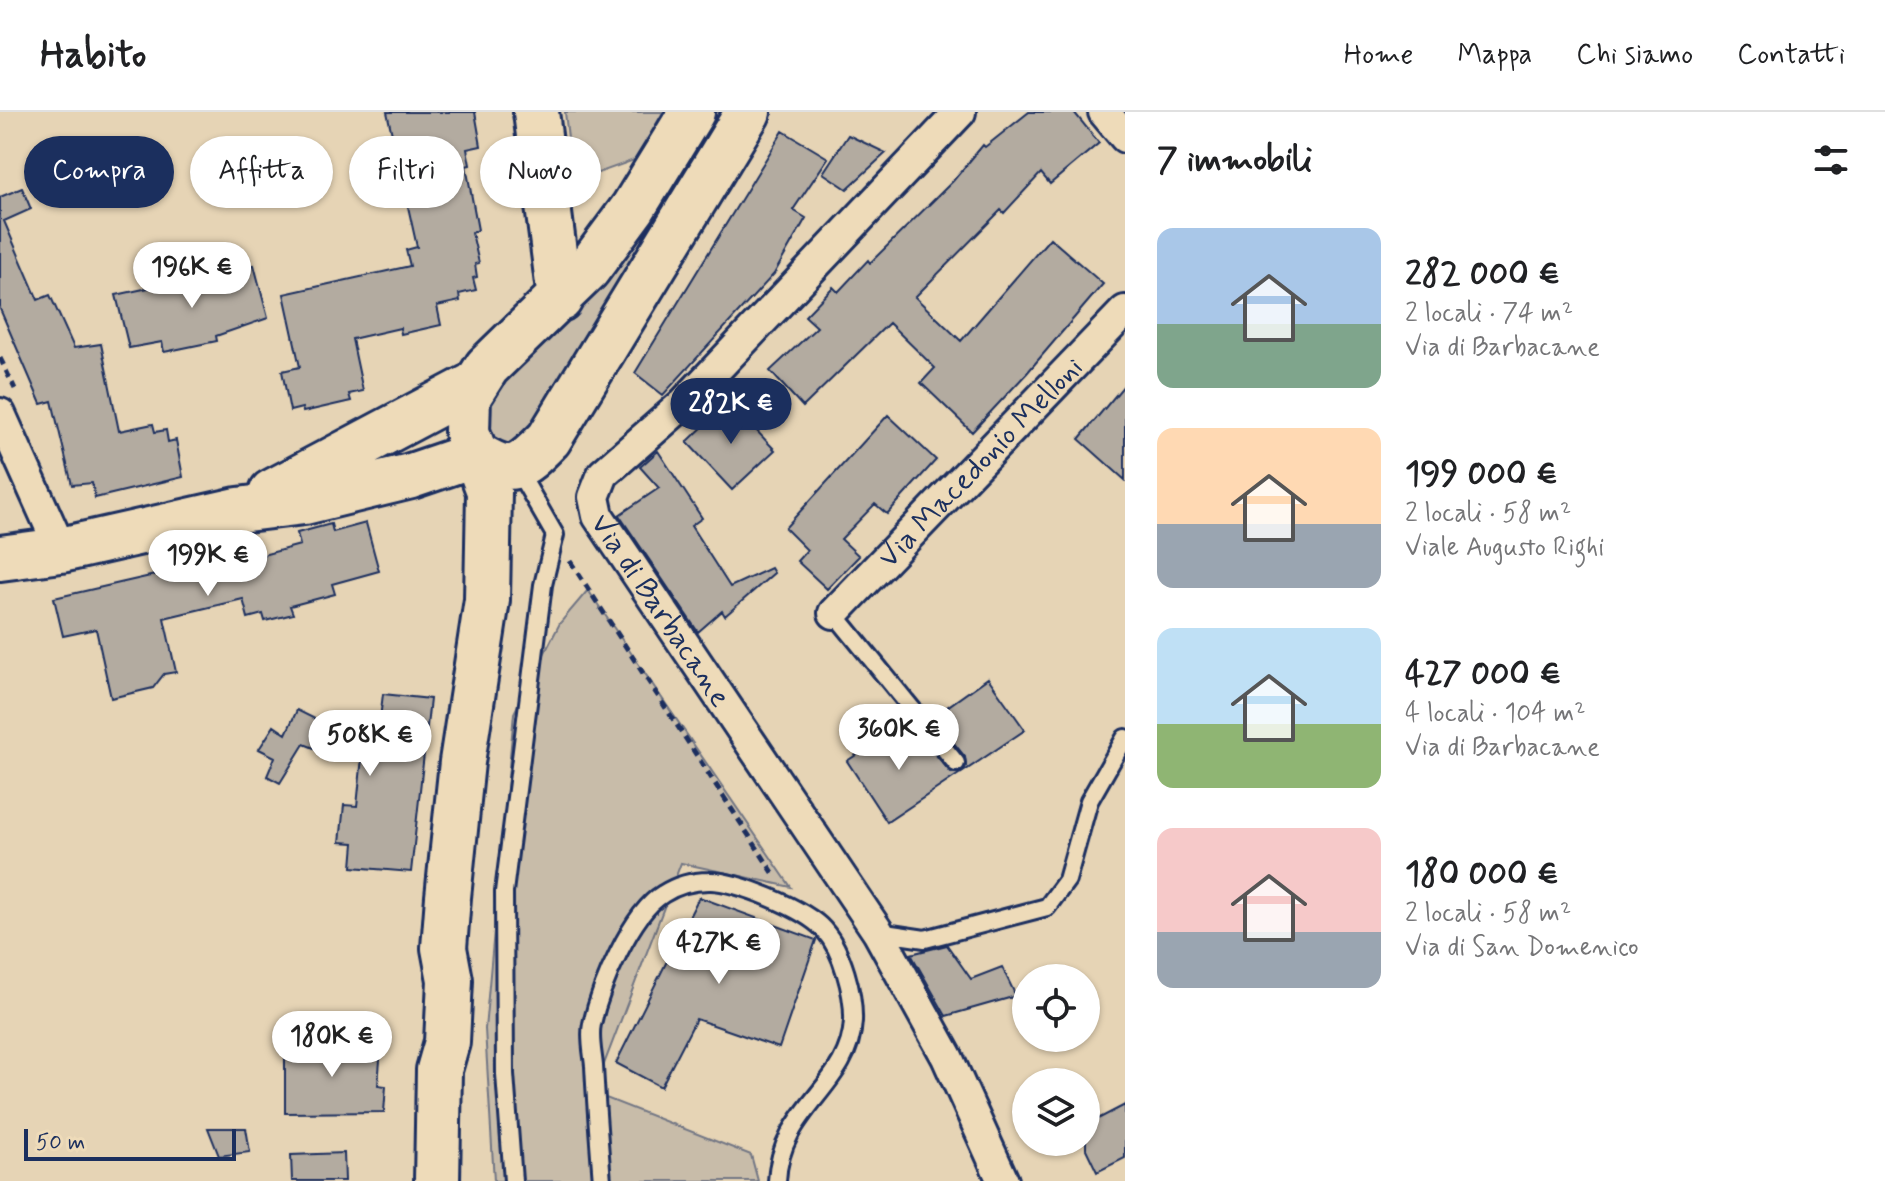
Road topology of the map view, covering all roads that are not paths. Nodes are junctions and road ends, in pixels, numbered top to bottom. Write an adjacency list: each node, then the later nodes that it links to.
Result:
1 (536, 112): 7 (main road)
2 (692, 112): 7 (main road)
3 (748, 112): 11 (main road)
4 (960, 112): 21 (street, Via di Barbacane)
5 (1104, 112): 6 (street)
6 (1125, 137)
7 (560, 299): 9 (main road)
8 (1125, 311): 18 (street, Via Macedonio Melloni)
9 (472, 386): 12 (main road); 14 (main road)
10 (0, 414): 15 (street)
11 (549, 439): 12 (main road); 13 (main road)
12 (476, 454): 14 (main road); 17 (main road)
13 (524, 481): 17 (main road); 23 (lane)
14 (238, 510): 15 (main road)
15 (61, 550): 16 (main road)
16 (0, 558)
17 (487, 600): 22 (main road)
18 (834, 613): 20 (lane)
19 (1125, 738): 21 (lane)
20 (956, 763)
21 (878, 932): 26 (street, Via di Barbacane)
22 (437, 1181)
23 (513, 1181)
24 (602, 1181): 25 (lane)
25 (777, 1181)
26 (1003, 1181)

